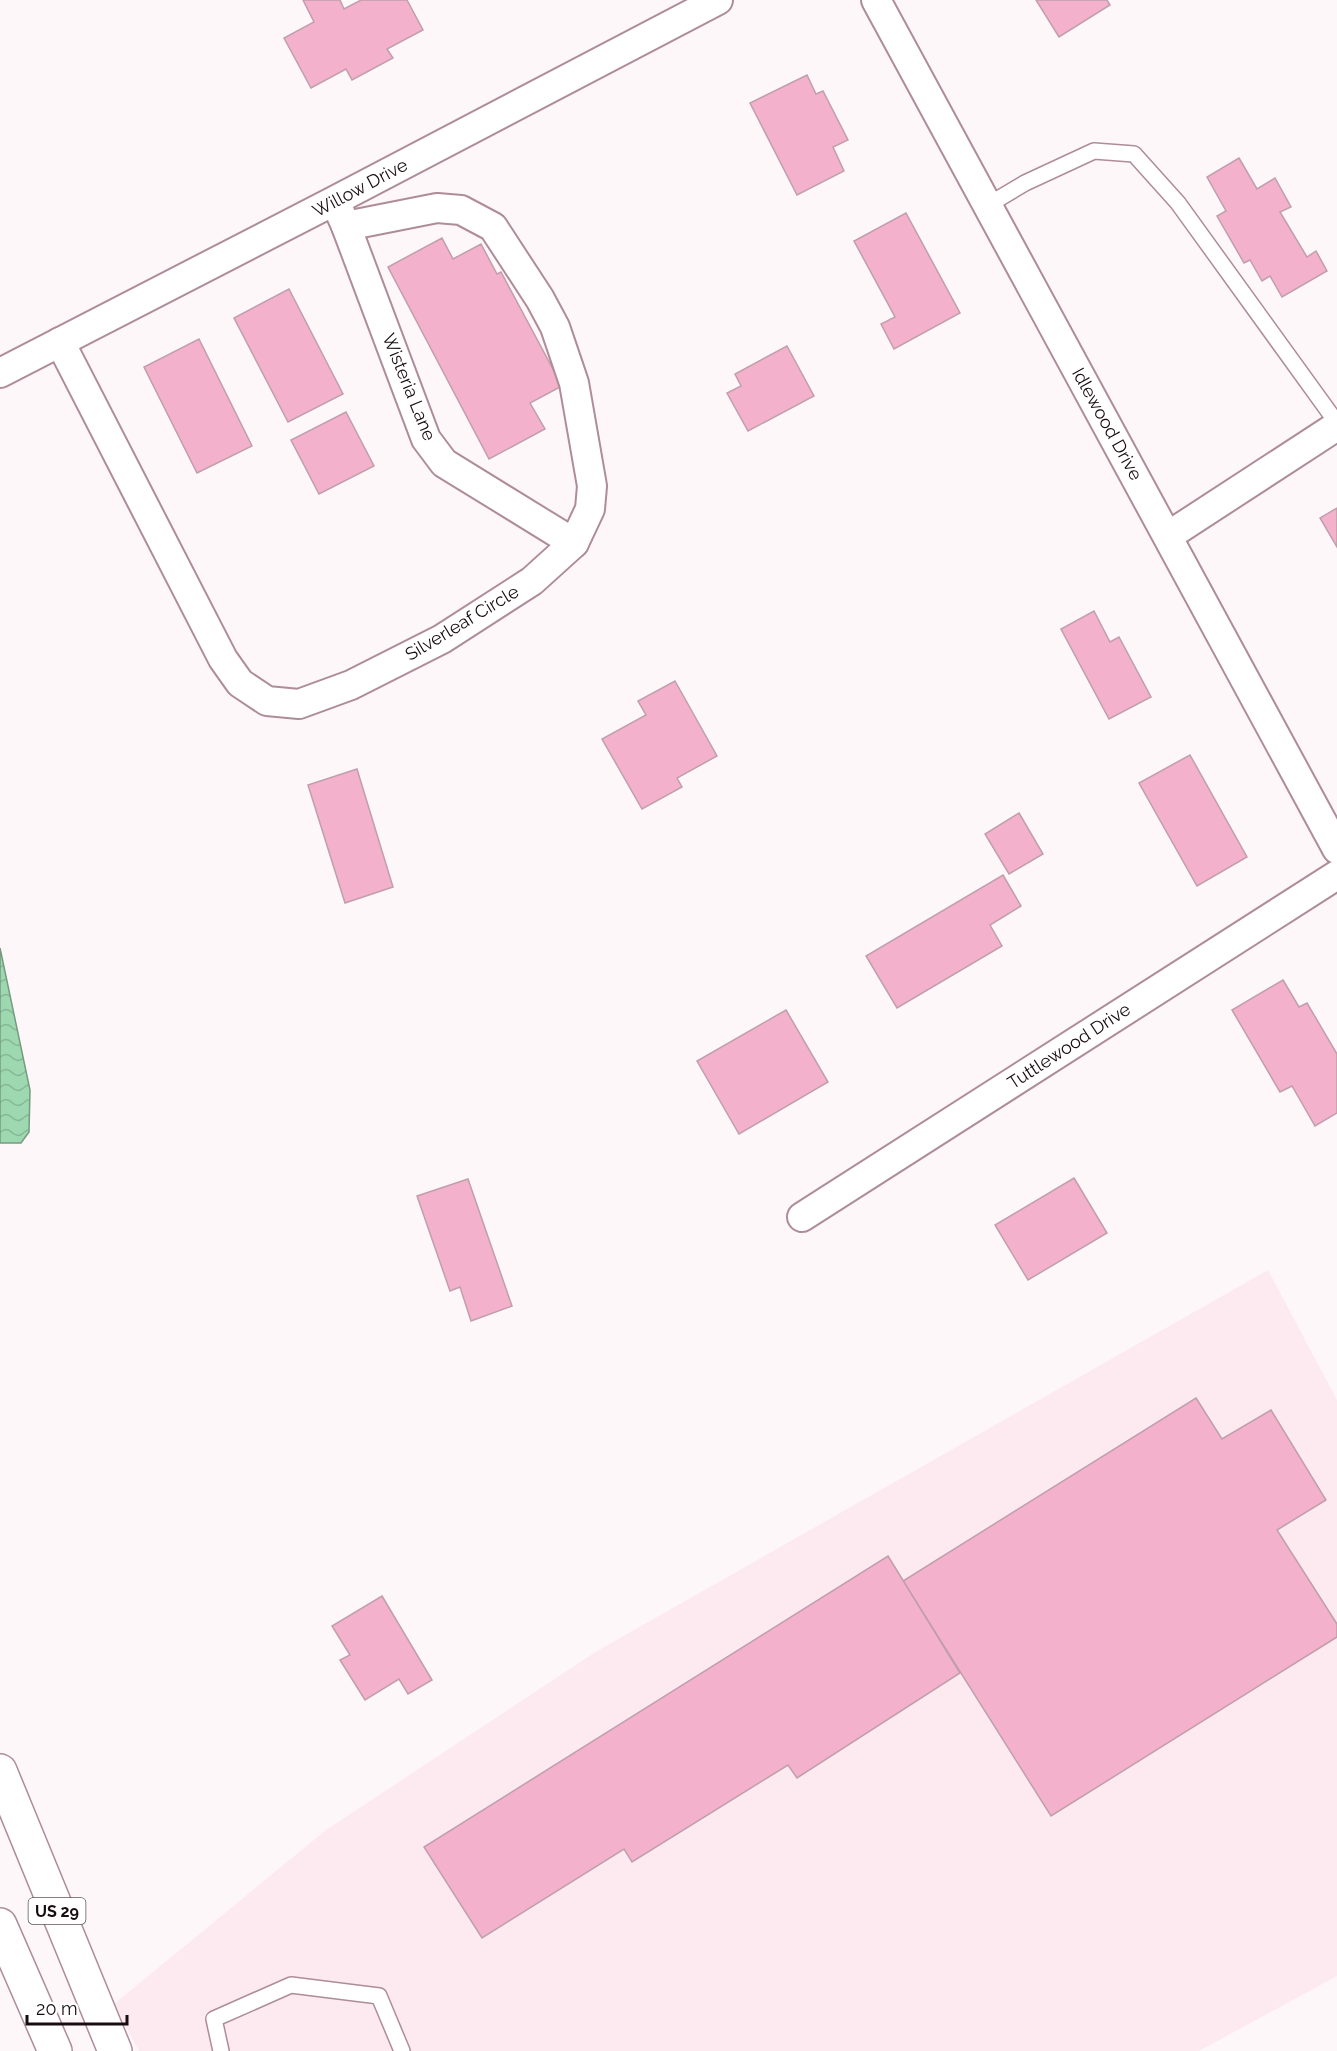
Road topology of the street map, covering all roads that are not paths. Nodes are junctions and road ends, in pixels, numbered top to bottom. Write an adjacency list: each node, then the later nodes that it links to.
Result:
1 (718, 0): 4 (street, Willow Drive)
2 (876, 0): 3 (street, Idlewood Drive)
3 (988, 205): 7 (lane); 8 (street, Idlewood Drive)
4 (340, 213): 5 (street, Willow Drive); 9 (street, Wisteria Lane); 9 (street, Silverleaf Circle)
5 (60, 342): 6 (street, Willow Drive); 9 (street, Silverleaf Circle)
6 (0, 373)
7 (1337, 425): 8 (street)
8 (1168, 536): 10 (street, Idlewood Drive)
9 (574, 543)
10 (1337, 849)
11 (1337, 874): 12 (street, Tuttlewood Drive)
12 (802, 1217)
13 (0, 1771): 16 (main road, US 29)
14 (0, 1925): 15 (main road, US 29)
15 (55, 2051)
16 (115, 2051)
17 (221, 2051): 18 (lane)
18 (402, 2051)

